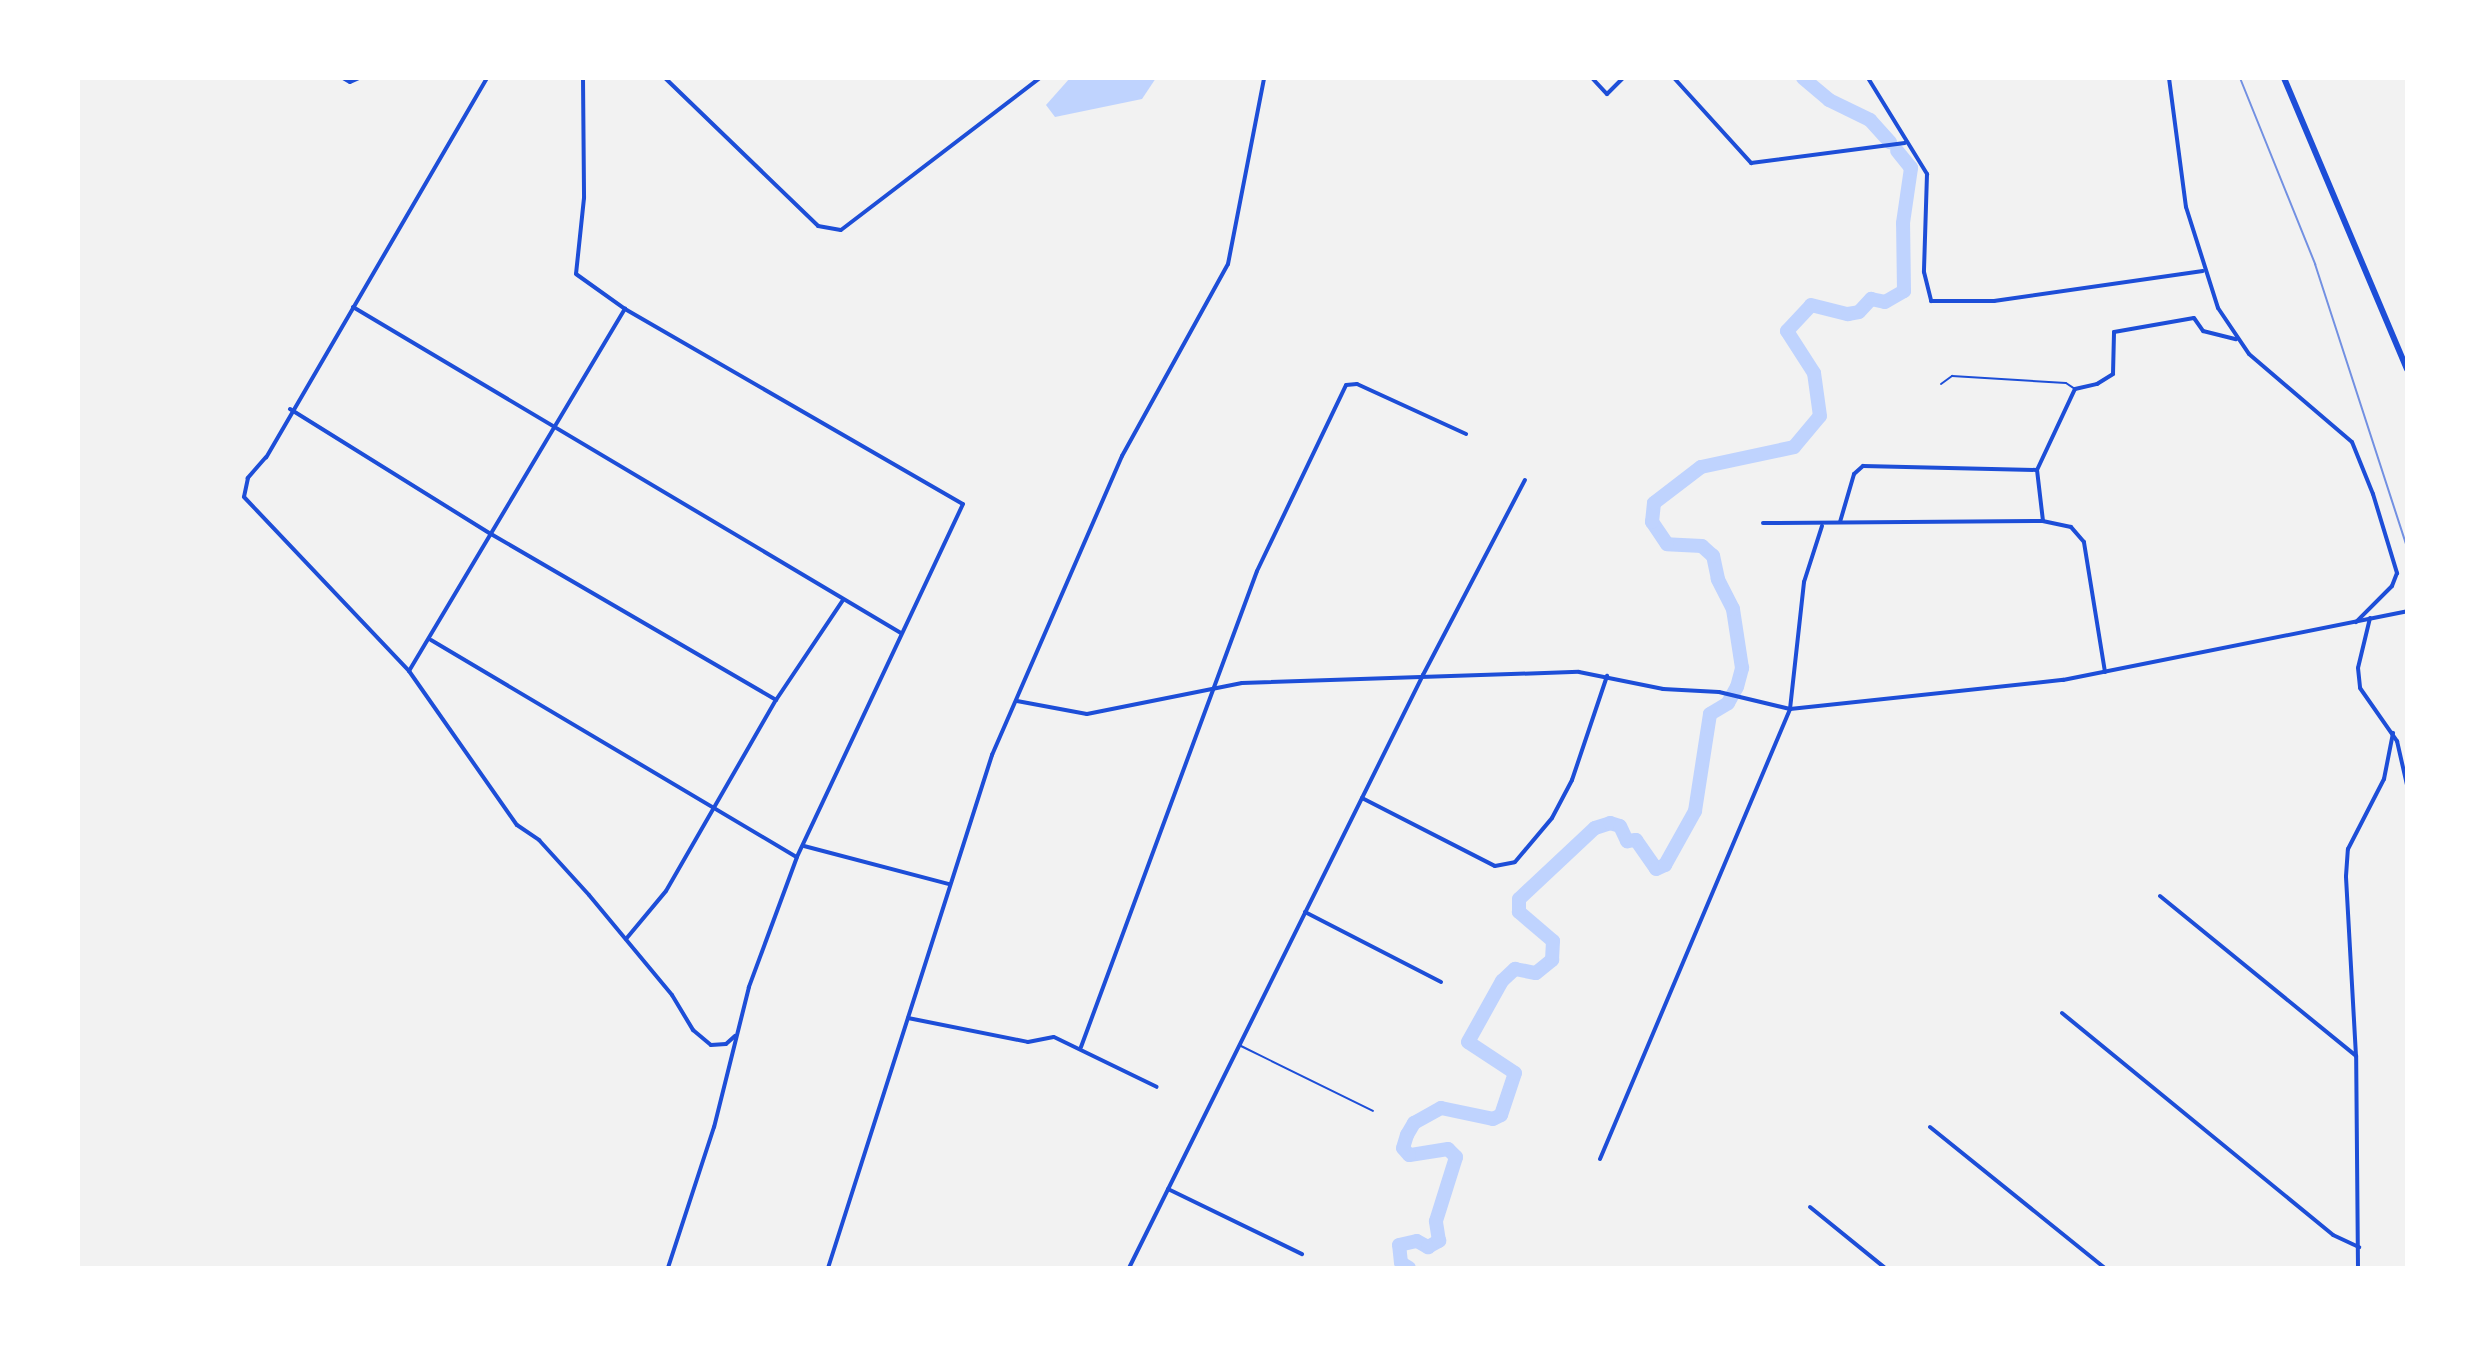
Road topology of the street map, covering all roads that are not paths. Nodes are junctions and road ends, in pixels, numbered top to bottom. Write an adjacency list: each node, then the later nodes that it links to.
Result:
1 (343, 78): 2 (street)
2 (359, 78)
3 (487, 78): 16 (street)
4 (583, 78): 17 (street)
5 (665, 78): 6 (street)
6 (1040, 78)
7 (1264, 78): 44 (street)
8 (1592, 78): 9 (street)
9 (1623, 78)
10 (1674, 78): 14 (street)
11 (1868, 78): 14 (street)
12 (2169, 78): 15 (street)
13 (2284, 78): 19 (main road)
14 (1905, 143): 15 (street)
15 (2203, 271): 18 (street)
16 (353, 307): 22 (street); 23 (street)
17 (625, 309): 23 (street); 36 (street)
18 (2237, 339): 21 (street); 35 (street)
19 (2407, 369)
20 (1941, 384): 21 (lane)
21 (2075, 389): 25 (street)
22 (290, 409): 31 (street); 38 (street)
23 (551, 424): 31 (street); 32 (street)
24 (1466, 434): 42 (street)
25 (2037, 470): 27 (street); 28 (street)
26 (1525, 480): 40 (street)
27 (2043, 521): 28 (street); 39 (street)
28 (1840, 522): 30 (street)
29 (1763, 523): 30 (street)
30 (1822, 526): 45 (street)
31 (491, 534): 37 (street); 43 (street)
32 (843, 600): 36 (street); 43 (street)
33 (2407, 611): 34 (street)
34 (2370, 618): 35 (street); 46 (street)
35 (2356, 622): 39 (street)
36 (901, 633): 50 (street)
37 (431, 640): 38 (street); 49 (street)
38 (409, 671): 55 (street)
39 (2105, 672): 45 (street)
40 (1423, 675): 41 (street); 42 (street); 48 (street)
41 (1608, 675): 45 (street); 48 (street)
42 (1210, 687): 44 (street); 61 (street)
43 (776, 700): 49 (street)
44 (1017, 701): 52 (street)
45 (1790, 709): 66 (street)
46 (2393, 733): 47 (street); 62 (street)
47 (2407, 785)
48 (1362, 798): 54 (street)
49 (714, 810): 51 (street); 55 (street)
50 (804, 846): 51 (street); 52 (street)
51 (797, 857): 59 (street)
52 (949, 884): 58 (street)
53 (2160, 896): 62 (street)
54 (1305, 912): 56 (street); 60 (street)
55 (626, 939): 59 (street)
56 (1441, 982)
57 (2062, 1013): 69 (street)
58 (908, 1018): 61 (street); 72 (street)
59 (736, 1035): 71 (street)
60 (1239, 1045): 64 (lane); 67 (street)
61 (1081, 1047): 63 (street)
62 (2356, 1056): 69 (street)
63 (1157, 1087)
64 (1373, 1111)
65 (1930, 1127): 75 (street)
66 (1600, 1159)
67 (1168, 1189): 70 (street); 73 (street)
68 (1810, 1207): 74 (street)
69 (2359, 1247): 76 (street)
70 (1302, 1254)
71 (668, 1268)
72 (828, 1268)
73 (1129, 1268)
74 (1885, 1268)
75 (2105, 1268)
76 (2358, 1268)

